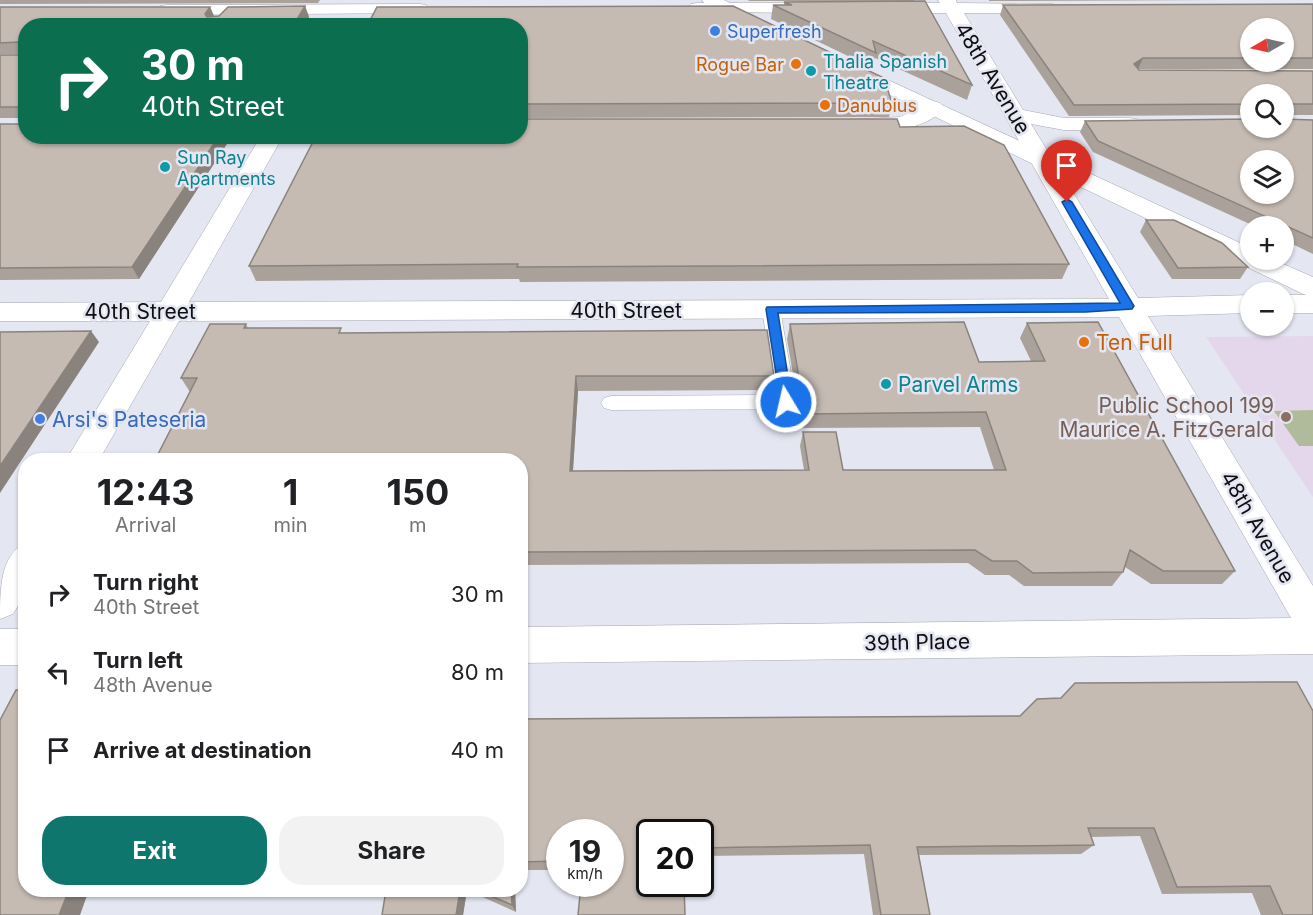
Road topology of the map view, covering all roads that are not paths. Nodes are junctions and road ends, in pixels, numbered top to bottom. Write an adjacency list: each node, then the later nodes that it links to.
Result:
1 (719, 4): 4 (street); 5 (street); 12 (street)
2 (950, 4): 6 (street); 7 (street); 15 (street, 48th Avenue)
3 (349, 5): 8 (street); 10 (street)
4 (681, 8)
5 (839, 8)
6 (863, 8)
7 (1062, 8)
8 (433, 9)
9 (145, 10): 10 (street)
10 (229, 10): 11 (lane)
11 (222, 18)
12 (778, 34)
13 (830, 59): 14 (street)
14 (933, 107): 17 (street); 19 (street)
15 (1016, 114): 16 (street); 19 (street, 48th Avenue)
16 (1144, 123)
17 (833, 125)
18 (267, 144): 28 (street)
19 (1043, 159): 20 (street); 26 (street, 48th Avenue)
20 (1240, 253)
21 (1275, 270): 22 (street)
22 (1313, 288)
23 (1240, 304): 26 (street, 40th Street)
24 (1294, 304): 25 (street)
25 (1313, 304)
26 (1128, 306): 27 (street, 40th Street); 34 (street, 48th Avenue)
27 (771, 309): 28 (street, 40th Street); 30 (lane)
28 (171, 311): 29 (street, 40th Street); 31 (street)
29 (0, 312)
30 (611, 403)
31 (87, 453)
32 (18, 572): 33 (street)
33 (0, 602)
34 (1313, 621)
35 (1313, 636): 36 (street, 39th Place)
36 (528, 645)
37 (0, 647): 38 (street)
38 (18, 647)

